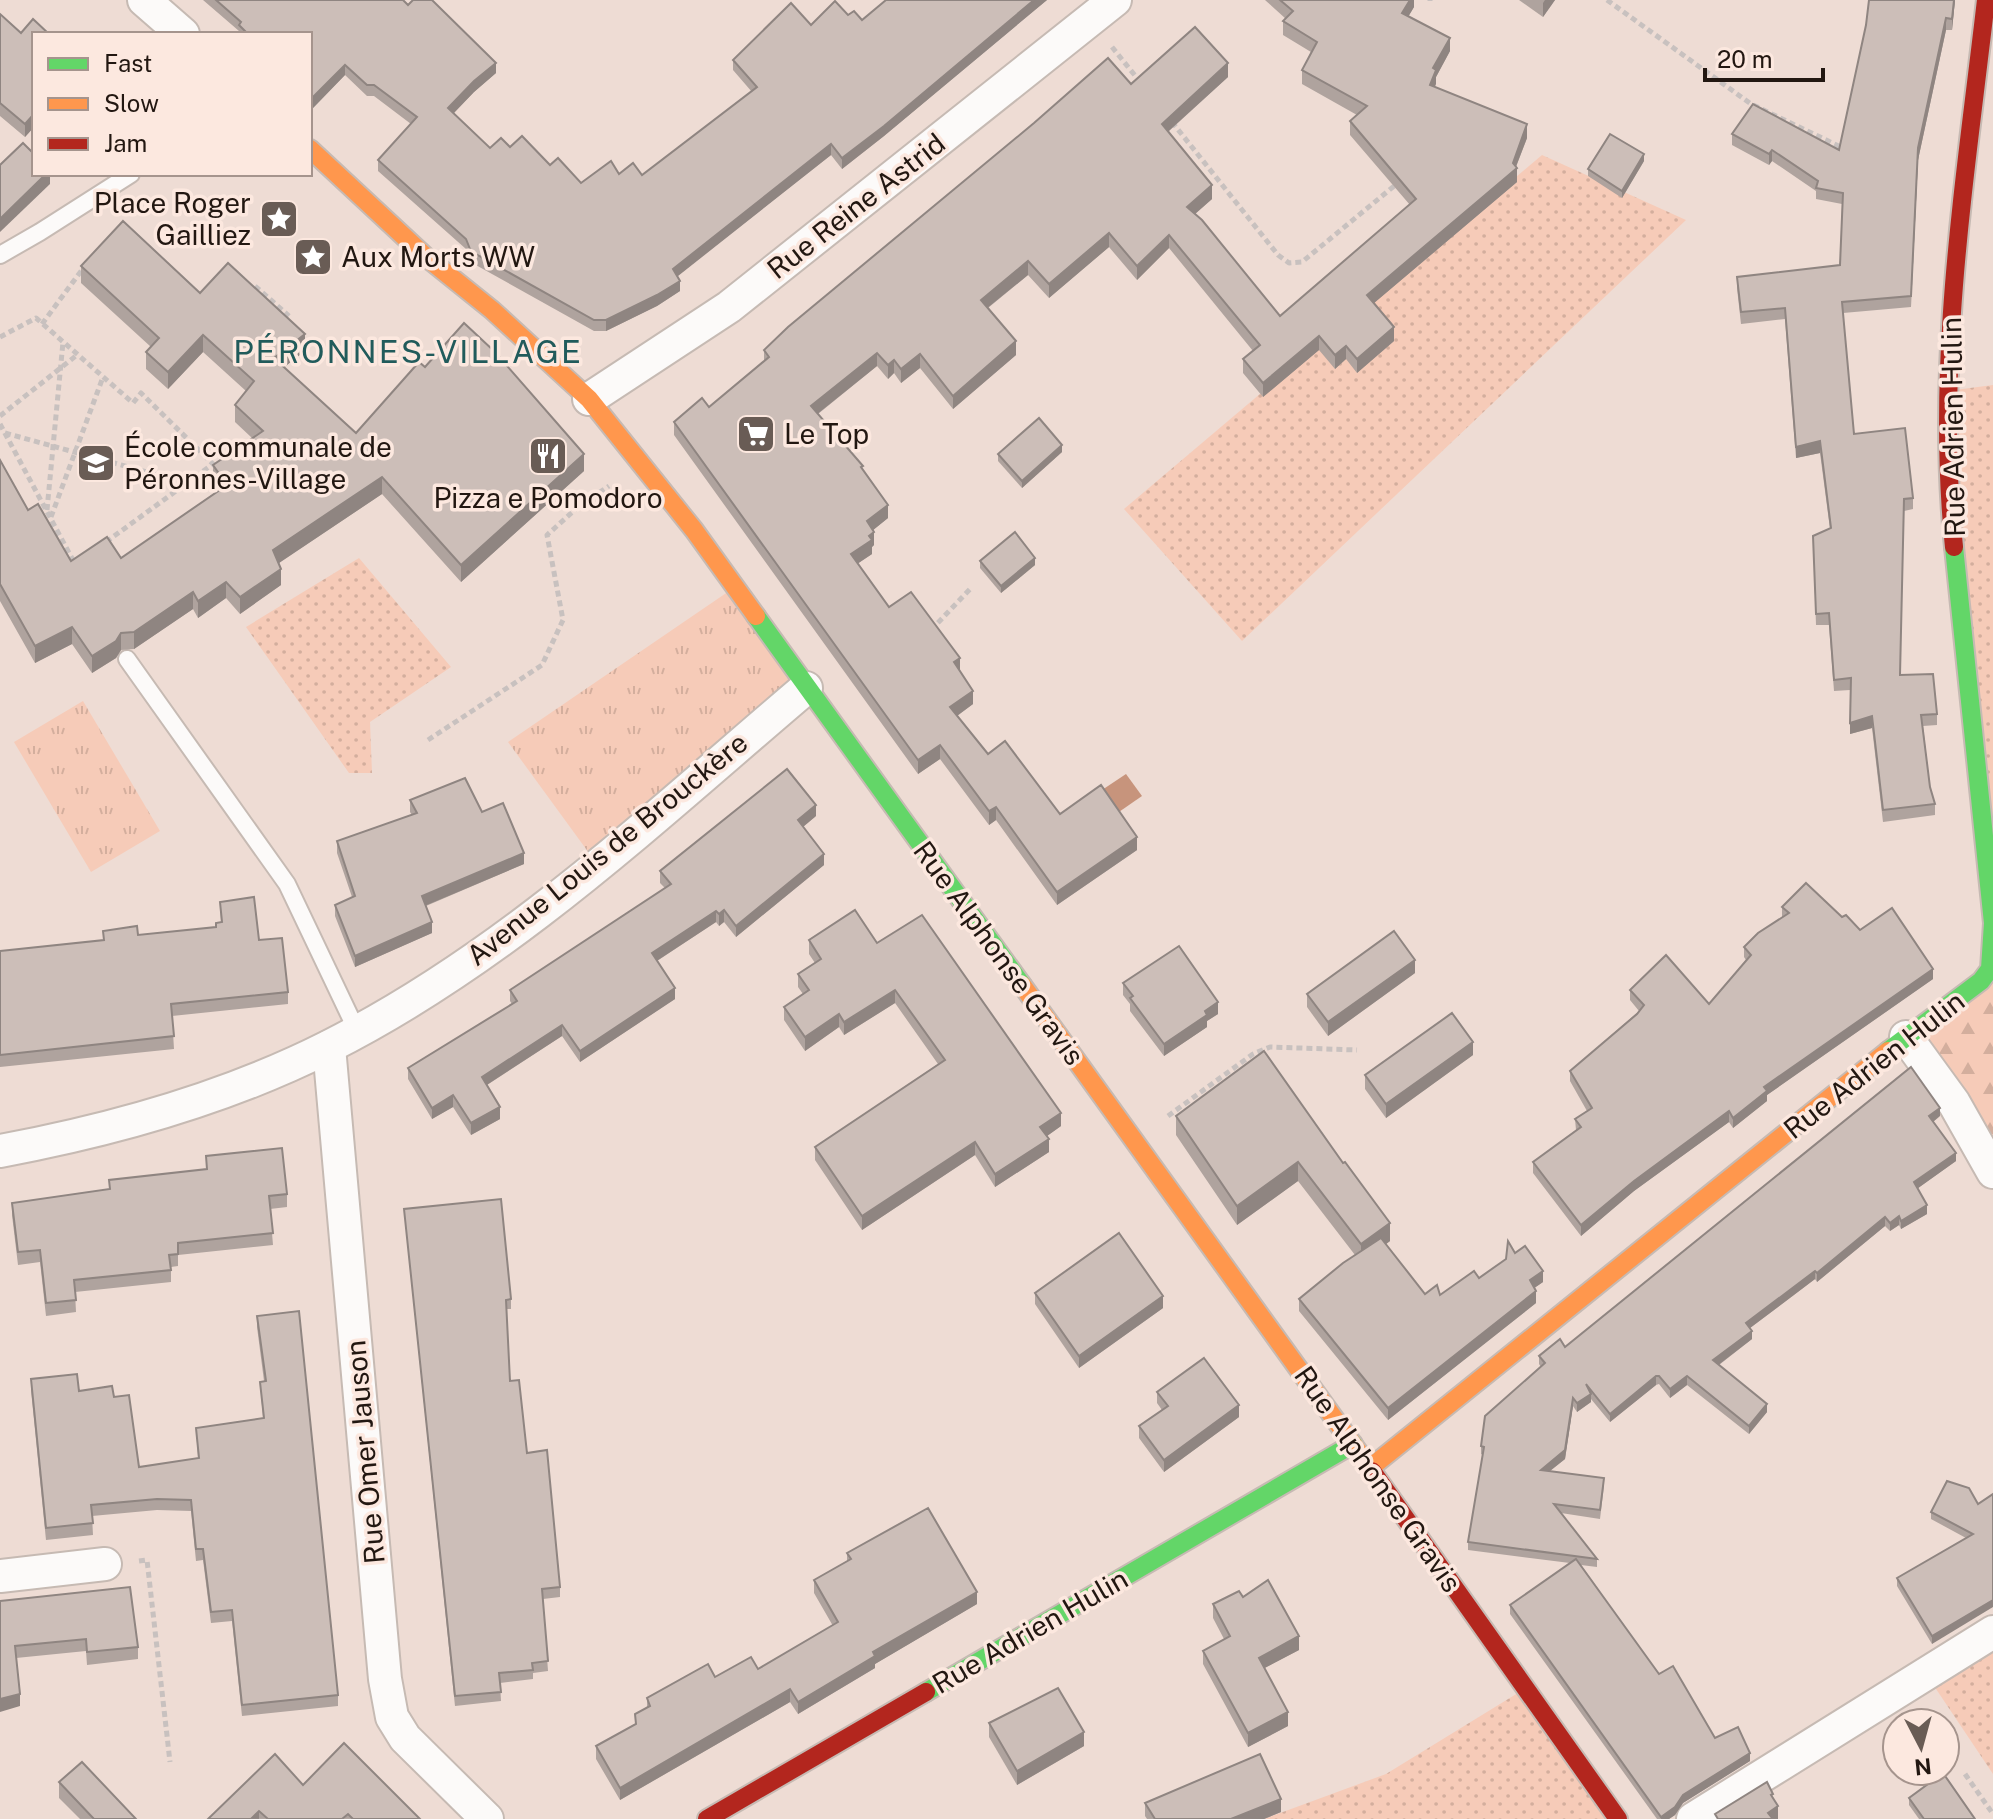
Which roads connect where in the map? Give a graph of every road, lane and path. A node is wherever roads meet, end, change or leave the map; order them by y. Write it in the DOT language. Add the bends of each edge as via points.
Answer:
graph roads {
  1 [pos="144,0"];
  2 [pos="1607,0"];
  3 [pos="1986,0"];
  4 [pos="1103,10"];
  5 [pos="181,32"];
  6 [pos="1150,94"];
  7 [pos="1170,119"];
  8 [pos="1848,150"];
  9 [pos="312,151"];
  10 [pos="128,176"];
  11 [pos="1405,177"];
  12 [pos="0,255"];
  13 [pos="89,260"];
  14 [pos="255,286"];
  15 [pos="289,316"];
  16 [pos="42,324"];
  17 [pos="0,337"];
  18 [pos="63,342"];
  19 [pos="77,355"];
  20 [pos="61,367"];
  21 [pos="103,377"];
  22 [pos="589,399"];
  23 [pos="0,416"];
  24 [pos="0,424"];
  25 [pos="5,433"];
  26 [pos="53,447"];
  27 [pos="75,452"];
  28 [pos="641,464"];
  29 [pos="188,483"];
  30 [pos="47,511"];
  31 [pos="51,518"];
  32 [pos="101,546"];
  33 [pos="75,564"];
  34 [pos="972,587"];
  35 [pos="923,638"];
  36 [pos="127,659"];
  37 [pos="806,688"];
  38 [pos="428,740"];
  39 [pos="357,1031"];
  40 [pos="1906,1037"];
  41 [pos="329,1047"];
  42 [pos="1357,1050"];
  43 [pos="1134,1141"];
  44 [pos="0,1151"];
  45 [pos="1993,1172"];
  46 [pos="1353,1444"];
  47 [pos="1370,1468"];
  48 [pos="105,1564"];
  49 [pos="0,1576"];
  50 [pos="1993,1632"];
  51 [pos="170,1762"];
  52 [pos="1965,1774"];
  53 [pos="1993,1814"];
  54 [pos="487,1819"];
  55 [pos="707,1819"];
  56 [pos="1618,1819"];
  57 [pos="1693,1819"];
  1 -- 5 [label="street"];
  2 -- 8 [label="path" via="1751,104"];
  3 -- 40 [label="street, Rue Adrien Hulin" via="1951,296 1947,391 1952,529 1993,923 1992,957 1981,981"];
  4 -- 6 [label="path"];
  4 -- 22 [label="street, Rue Reine Astrid" via="729,307"];
  7 -- 11 [label="path" via="1289,263 1313,254"];
  9 -- 22 [label="street, Rue Alphonse Gravis"];
  10 -- 12 [label="lane"];
  13 -- 16 [label="path"];
  14 -- 15 [label="path"];
  16 -- 17 [label="path" via="36,318"];
  16 -- 18 [label="path"];
  18 -- 19 [label="path"];
  18 -- 20 [label="path"];
  19 -- 20 [label="path"];
  19 -- 21 [label="path"];
  20 -- 23 [label="path"];
  20 -- 26 [label="path"];
  21 -- 27 [label="path"];
  21 -- 29 [label="path" via="133,403 141,393 213,464"];
  22 -- 28 [label="street, Rue Alphonse Gravis"];
  24 -- 25 [label="path"];
  25 -- 26 [label="path"];
  25 -- 30 [label="path"];
  26 -- 27 [label="path"];
  26 -- 30 [label="path"];
  27 -- 29 [label="path"];
  27 -- 31 [label="path"];
  28 -- 37 [label="street, Rue Alphonse Gravis"];
  28 -- 38 [label="path" via="547,535 563,620 542,665"];
  29 -- 32 [label="path"];
  30 -- 31 [label="path"];
  31 -- 33 [label="path"];
  34 -- 35 [label="path"];
  36 -- 39 [label="lane" via="287,884"];
  37 -- 39 [label="street, Avenue Louis de Brouckère" via="515,931"];
  37 -- 43 [label="street, Rue Alphonse Gravis"];
  39 -- 41 [label="street, Avenue Louis de Brouckère"];
  40 -- 45 [label="street" via="1954,1103"];
  40 -- 47 [label="street, Rue Adrien Hulin"];
  41 -- 44 [label="street, Avenue Louis de Brouckère" via="182,1107"];
  41 -- 54 [label="street, Rue Omer Jauson" via="392,1717 405,1738"];
  42 -- 43 [label="path" via="1270,1047"];
  43 -- 46 [label="street, Rue Alphonse Gravis"];
  46 -- 47 [label="street, Rue Alphonse Gravis"];
  46 -- 55 [label="street, Rue Adrien Hulin"];
  47 -- 56 [label="street, Rue Alphonse Gravis"];
  48 -- 49 [label="street"];
  48 -- 51 [label="path" via="147,1560"];
  50 -- 57 [label="street"];
  52 -- 53 [label="path"];
}
